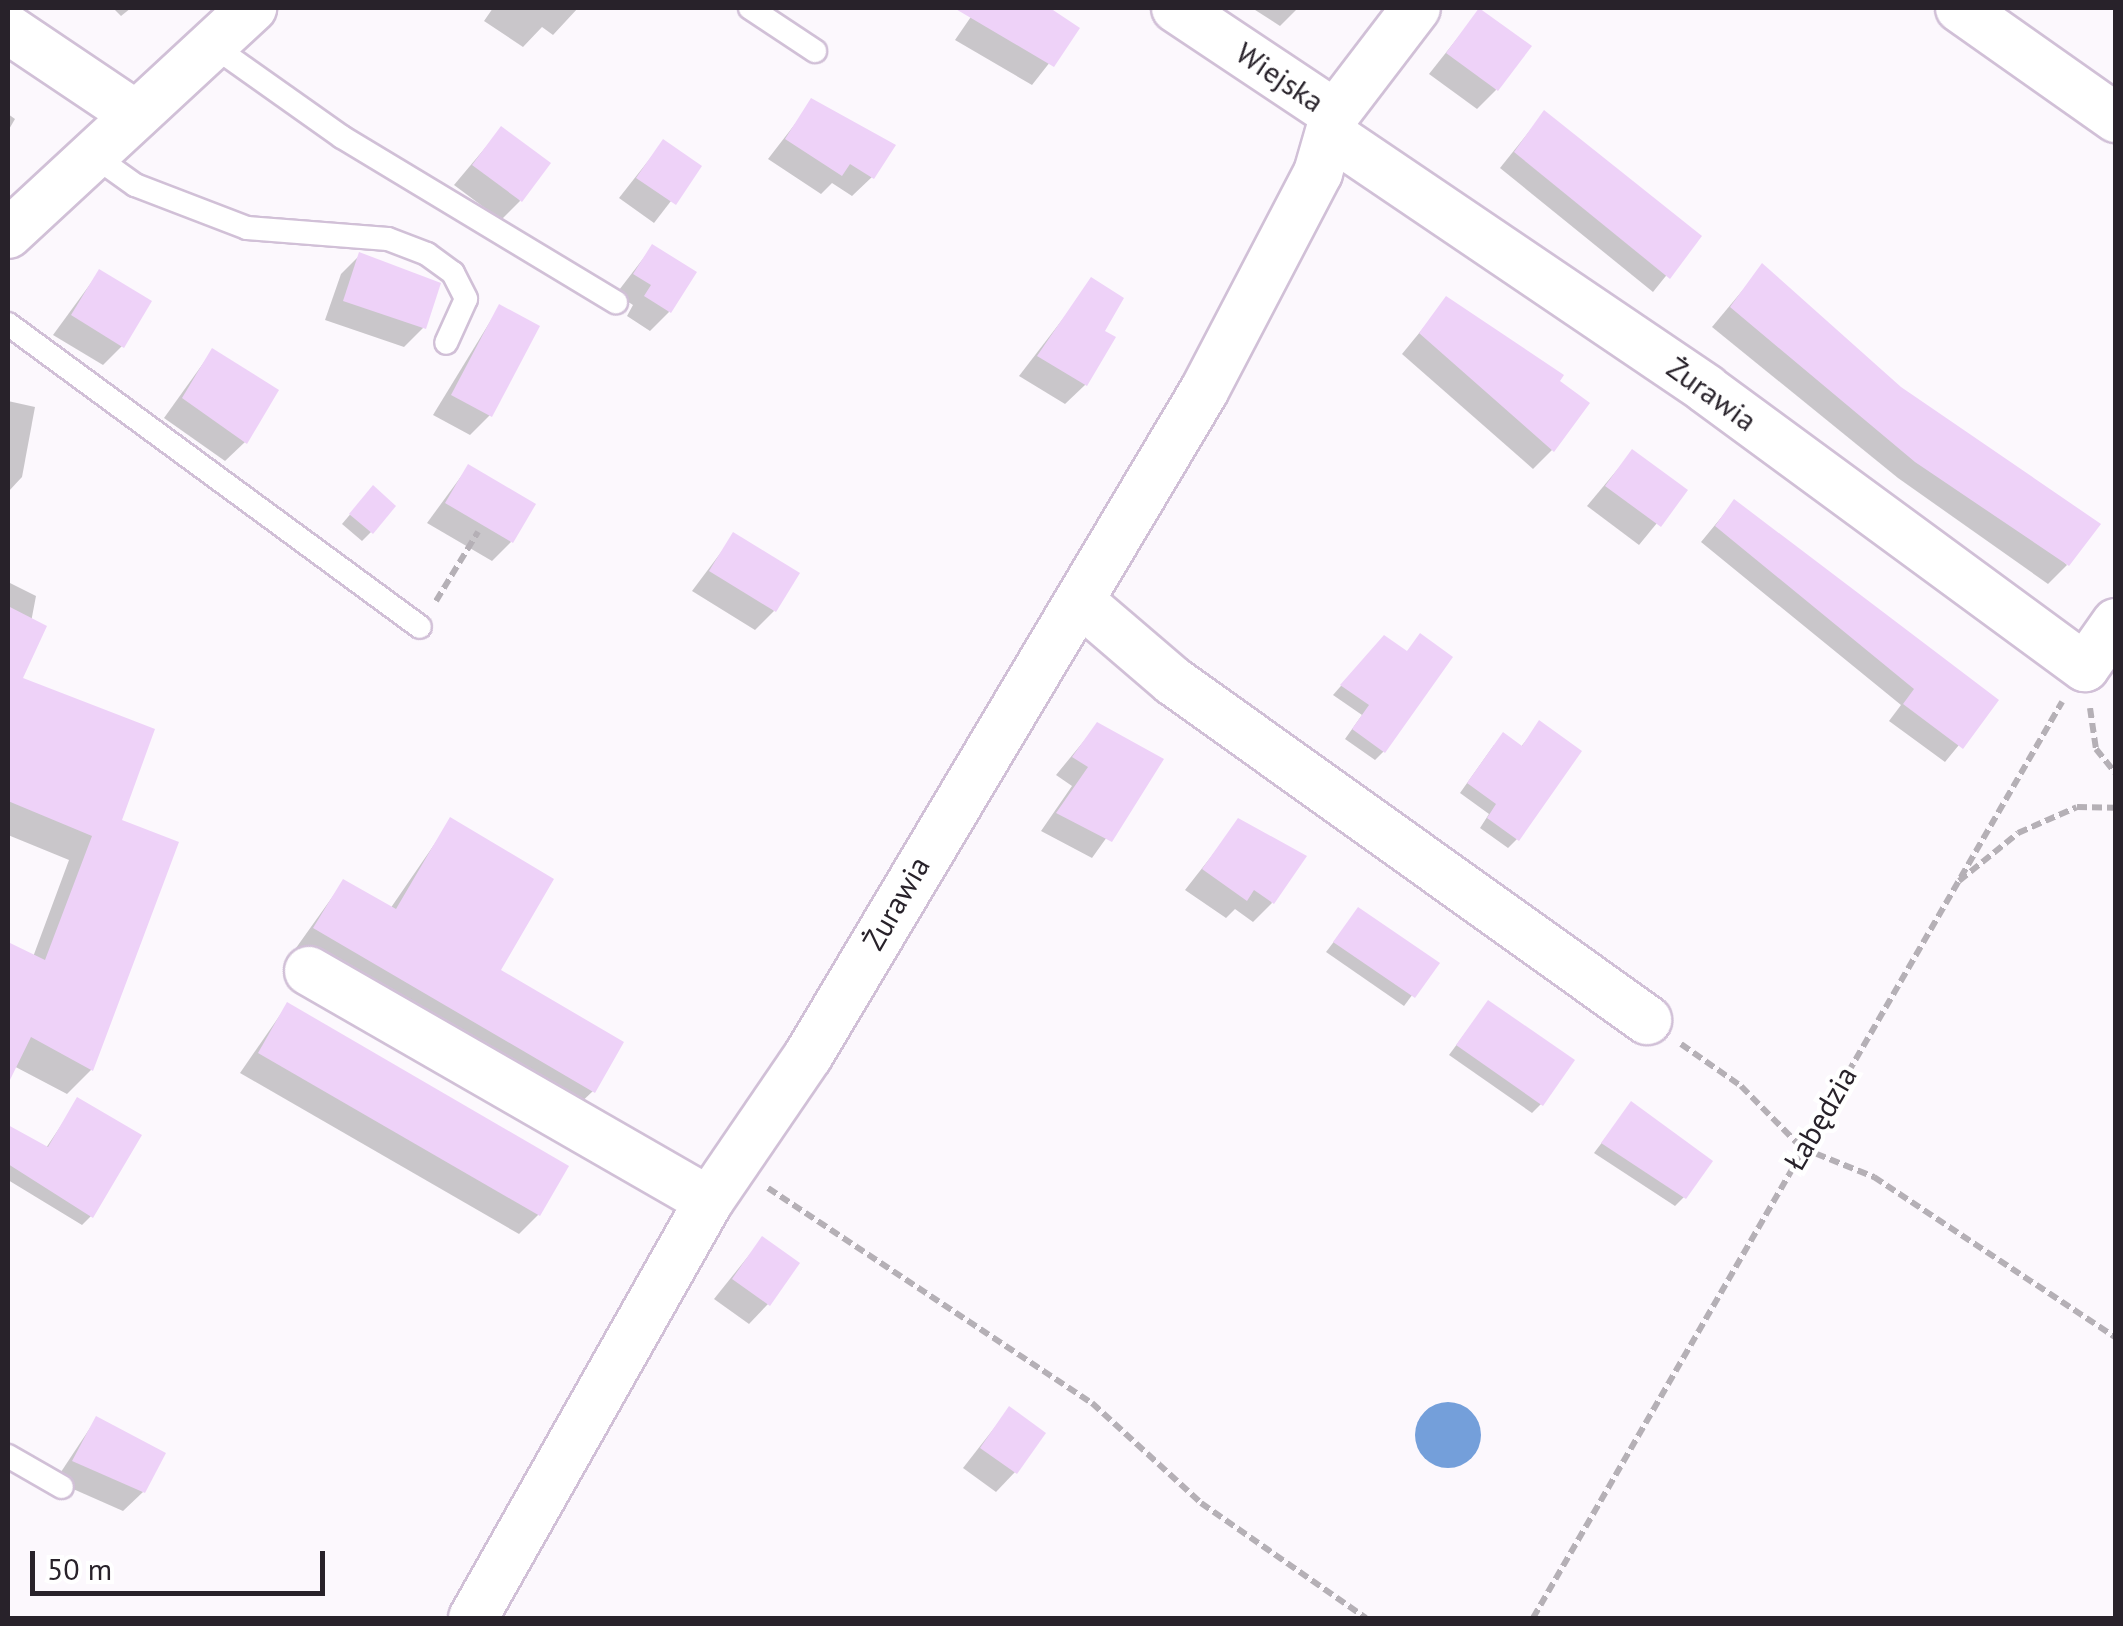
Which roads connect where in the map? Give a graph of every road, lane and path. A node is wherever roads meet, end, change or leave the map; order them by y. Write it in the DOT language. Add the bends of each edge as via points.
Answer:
graph roads {
  1 [pos="252,8"];
  2 [pos="750,8"];
  3 [pos="1176,8"];
  4 [pos="1416,8"];
  5 [pos="1960,8"];
  6 [pos="8,29"];
  7 [pos="212,45"];
  8 [pos="815,50"];
  9 [pos="136,114"];
  10 [pos="2116,118"];
  11 [pos="1332,124"];
  12 [pos="93,155"];
  13 [pos="8,234"];
  14 [pos="616,302"];
  15 [pos="8,324"];
  16 [pos="446,343"];
  17 [pos="478,532"];
  18 [pos="1082,603"];
  19 [pos="2116,623"];
  20 [pos="420,627"];
  21 [pos="2085,668"];
  22 [pos="2116,774"];
  23 [pos="2116,808"];
  24 [pos="1954,886"];
  25 [pos="309,972"];
  26 [pos="1647,1020"];
  27 [pos="1802,1148"];
  28 [pos="722,1186"];
  29 [pos="2116,1338"];
  30 [pos="8,1456"];
  31 [pos="62,1488"];
  32 [pos="473,1618"];
  33 [pos="1366,1618"];
  34 [pos="1534,1618"];
  1 -- 7 [label="street"];
  2 -- 8 [label="lane"];
  3 -- 11 [label="street, Wiejska"];
  4 -- 11 [label="street, Żurawia"];
  5 -- 10 [label="street"];
  6 -- 9 [label="street"];
  7 -- 9 [label="street"];
  7 -- 14 [label="lane" via="342,138"];
  9 -- 12 [label="street"];
  11 -- 18 [label="street, Żurawia" via="1204,390"];
  11 -- 21 [label="street, Żurawia" via="1706,388"];
  12 -- 13 [label="street"];
  12 -- 16 [label="lane" via="135,186 247,228 388,239 427,254 453,273 466,299"];
  15 -- 20 [label="lane"];
  17 -- 20 [label="path"];
  18 -- 26 [label="street" via="1189,692"];
  18 -- 28 [label="street, Żurawia" via="1028,676"];
  19 -- 21 [label="street"];
  21 -- 22 [label="path" via="2096,749"];
  21 -- 24 [label="path, Łabędzia"];
  23 -- 24 [label="path" via="2077,807 2018,833"];
  24 -- 27 [label="path, Łabędzia"];
  25 -- 28 [label="street"];
  26 -- 27 [label="path" via="1741,1086"];
  27 -- 29 [label="path" via="1916,1202"];
  27 -- 34 [label="path, Łabędzia"];
  28 -- 32 [label="street, Żurawia"];
  28 -- 33 [label="path" via="1092,1402 1200,1502"];
  30 -- 31 [label="lane"];
}
